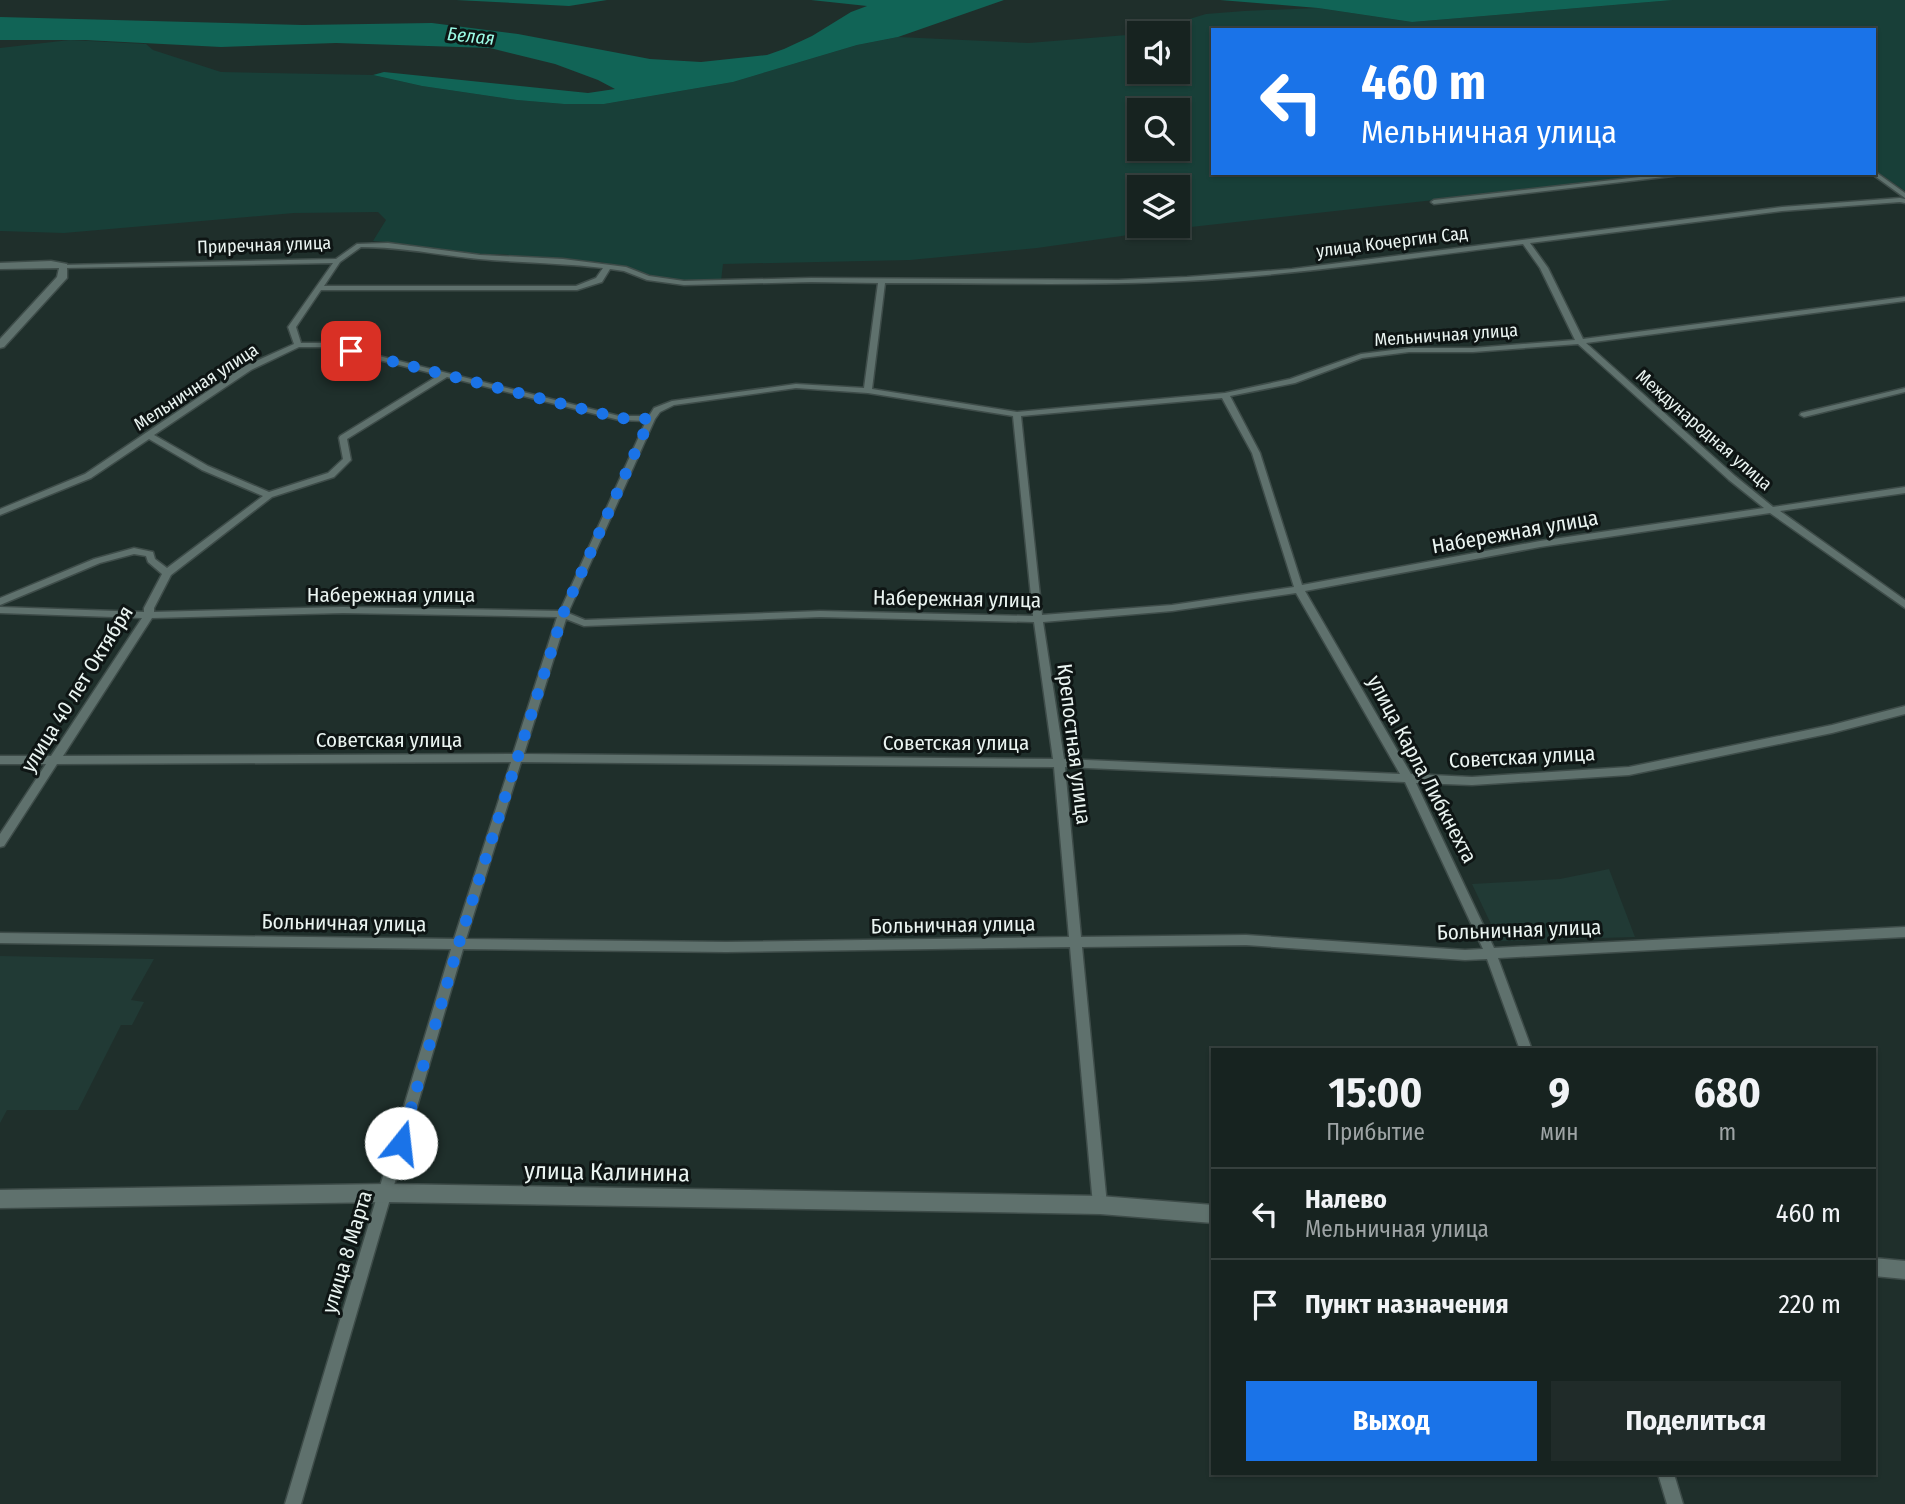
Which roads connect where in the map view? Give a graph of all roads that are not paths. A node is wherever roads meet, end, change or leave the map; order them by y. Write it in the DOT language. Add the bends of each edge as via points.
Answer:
graph roads {
  1 [pos="1677,175"];
  2 [pos="1876,175"];
  3 [pos="1905,199"];
  4 [pos="1434,202"];
  5 [pos="1525,241"];
  6 [pos="338,261"];
  7 [pos="0,266"];
  8 [pos="64,266"];
  9 [pos="607,268"];
  10 [pos="881,281"];
  11 [pos="321,288"];
  12 [pos="1905,299"];
  13 [pos="1580,342"];
  14 [pos="0,345"];
  15 [pos="298,345"];
  16 [pos="447,374"];
  17 [pos="1905,390"];
  18 [pos="869,391"];
  19 [pos="1225,395"];
  20 [pos="1017,414"];
  21 [pos="1804,415"];
  22 [pos="650,419"];
  23 [pos="150,436"];
  24 [pos="1905,491"];
  25 [pos="269,495"];
  26 [pos="1772,510"];
  27 [pos="0,512"];
  28 [pos="167,573"];
  29 [pos="1299,589"];
  30 [pos="0,602"];
  31 [pos="1905,605"];
  32 [pos="0,610"];
  33 [pos="563,614"];
  34 [pos="149,615"];
  35 [pos="1038,619"];
  36 [pos="1905,710"];
  37 [pos="519,758"];
  38 [pos="0,761"];
  39 [pos="56,761"];
  40 [pos="1059,763"];
  41 [pos="1408,778"];
  42 [pos="0,843"];
  43 [pos="1905,932"];
  44 [pos="0,938"];
  45 [pos="459,943"];
  46 [pos="1077,943"];
  47 [pos="1490,952"];
  48 [pos="1525,1048"];
  49 [pos="387,1193"];
  50 [pos="0,1199"];
  51 [pos="1100,1205"];
  52 [pos="1211,1214"];
  53 [pos="1876,1267"];
  54 [pos="1905,1270"];
  55 [pos="1666,1475"];
  56 [pos="293,1504"];
  57 [pos="1675,1504"];
  1 -- 4 [label="street"];
  2 -- 3 [label="street"];
  3 -- 5 [label="street, улица Кочергин Сад" via="1782,209"];
  5 -- 10 [label="street, улица Кочергин Сад" via="1292,271 1187,279"];
  5 -- 13 [label="street, Международная улица" via="1544,268"];
  6 -- 8 [label="street, Приречная улица"];
  6 -- 9 [label="street, Приречная улица" via="359,245 388,245"];
  6 -- 11 [label="street"];
  7 -- 8 [label="street, Приречная улица"];
  8 -- 14 [label="street" via="62,278"];
  9 -- 10 [label="street, Приречная улица" via="684,283"];
  9 -- 11 [label="street" via="599,280 577,288"];
  10 -- 18 [label="street"];
  11 -- 15 [label="street" via="292,327"];
  12 -- 13 [label="street, Мельничная улица"];
  13 -- 19 [label="street, Мельничная улица" via="1361,356 1292,381"];
  13 -- 26 [label="street, Международная улица"];
  15 -- 16 [label="street, Мельничная улица" via="327,345"];
  15 -- 23 [label="street, Мельничная улица" via="248,368"];
  16 -- 22 [label="street, Мельничная улица" via="619,418"];
  16 -- 25 [label="street, улица 40 лет Октября" via="343,438 347,460 331,474"];
  17 -- 21 [label="street"];
  18 -- 20 [label="street, Мельничная улица"];
  18 -- 22 [label="street, Мельничная улица" via="796,386 672,403"];
  19 -- 20 [label="street, Мельничная улица"];
  19 -- 29 [label="street, улица Карла Либкнехта" via="1256,453"];
  20 -- 35 [label="street, Крепостная улица"];
  22 -- 33 [label="street, улица 8 Марта"];
  23 -- 25 [label="street" via="205,468"];
  23 -- 27 [label="street, Мельничная улица" via="88,477"];
  24 -- 26 [label="street, Набережная улица"];
  25 -- 28 [label="street, улица 40 лет Октября"];
  26 -- 29 [label="street, Набережная улица" via="1540,544"];
  26 -- 31 [label="street, Международная улица"];
  28 -- 30 [label="street" via="150,554 134,551 97,561"];
  28 -- 34 [label="street, улица 40 лет Октября"];
  29 -- 35 [label="street, Набережная улица" via="1172,608"];
  29 -- 41 [label="street, улица Карла Либкнехта"];
  32 -- 34 [label="street, Набережная улица"];
  33 -- 34 [label="street, Набережная улица" via="343,610"];
  33 -- 35 [label="street, Набережная улица" via="584,623 820,614"];
  33 -- 37 [label="street, улица 8 Марта"];
  34 -- 39 [label="street, улица 40 лет Октября"];
  35 -- 40 [label="street, Крепостная улица"];
  36 -- 41 [label="street, Советская улица" via="1629,771 1472,781"];
  37 -- 39 [label="street, Советская улица"];
  37 -- 40 [label="street, Советская улица"];
  37 -- 45 [label="street, улица 8 Марта"];
  38 -- 39 [label="street, Советская улица"];
  39 -- 42 [label="street, улица 40 лет Октября"];
  40 -- 41 [label="street, Советская улица"];
  40 -- 46 [label="street, Крепостная улица"];
  41 -- 47 [label="street, улица Карла Либкнехта"];
  43 -- 47 [label="street, Больничная улица"];
  44 -- 45 [label="street, Больничная улица"];
  45 -- 46 [label="street, Больничная улица" via="726,947"];
  45 -- 49 [label="street, улица 8 Марта"];
  46 -- 47 [label="street, Больничная улица" via="1247,940 1465,955"];
  46 -- 51 [label="street, Крепостная улица"];
  47 -- 48 [label="street, улица Карла Либкнехта"];
  49 -- 50 [label="street, улица Калинина"];
  49 -- 51 [label="street, улица Калинина"];
  49 -- 56 [label="street, улица 8 Марта"];
  51 -- 52 [label="street, улица Калинина"];
  53 -- 54 [label="street"];
  55 -- 57 [label="street"];
}
